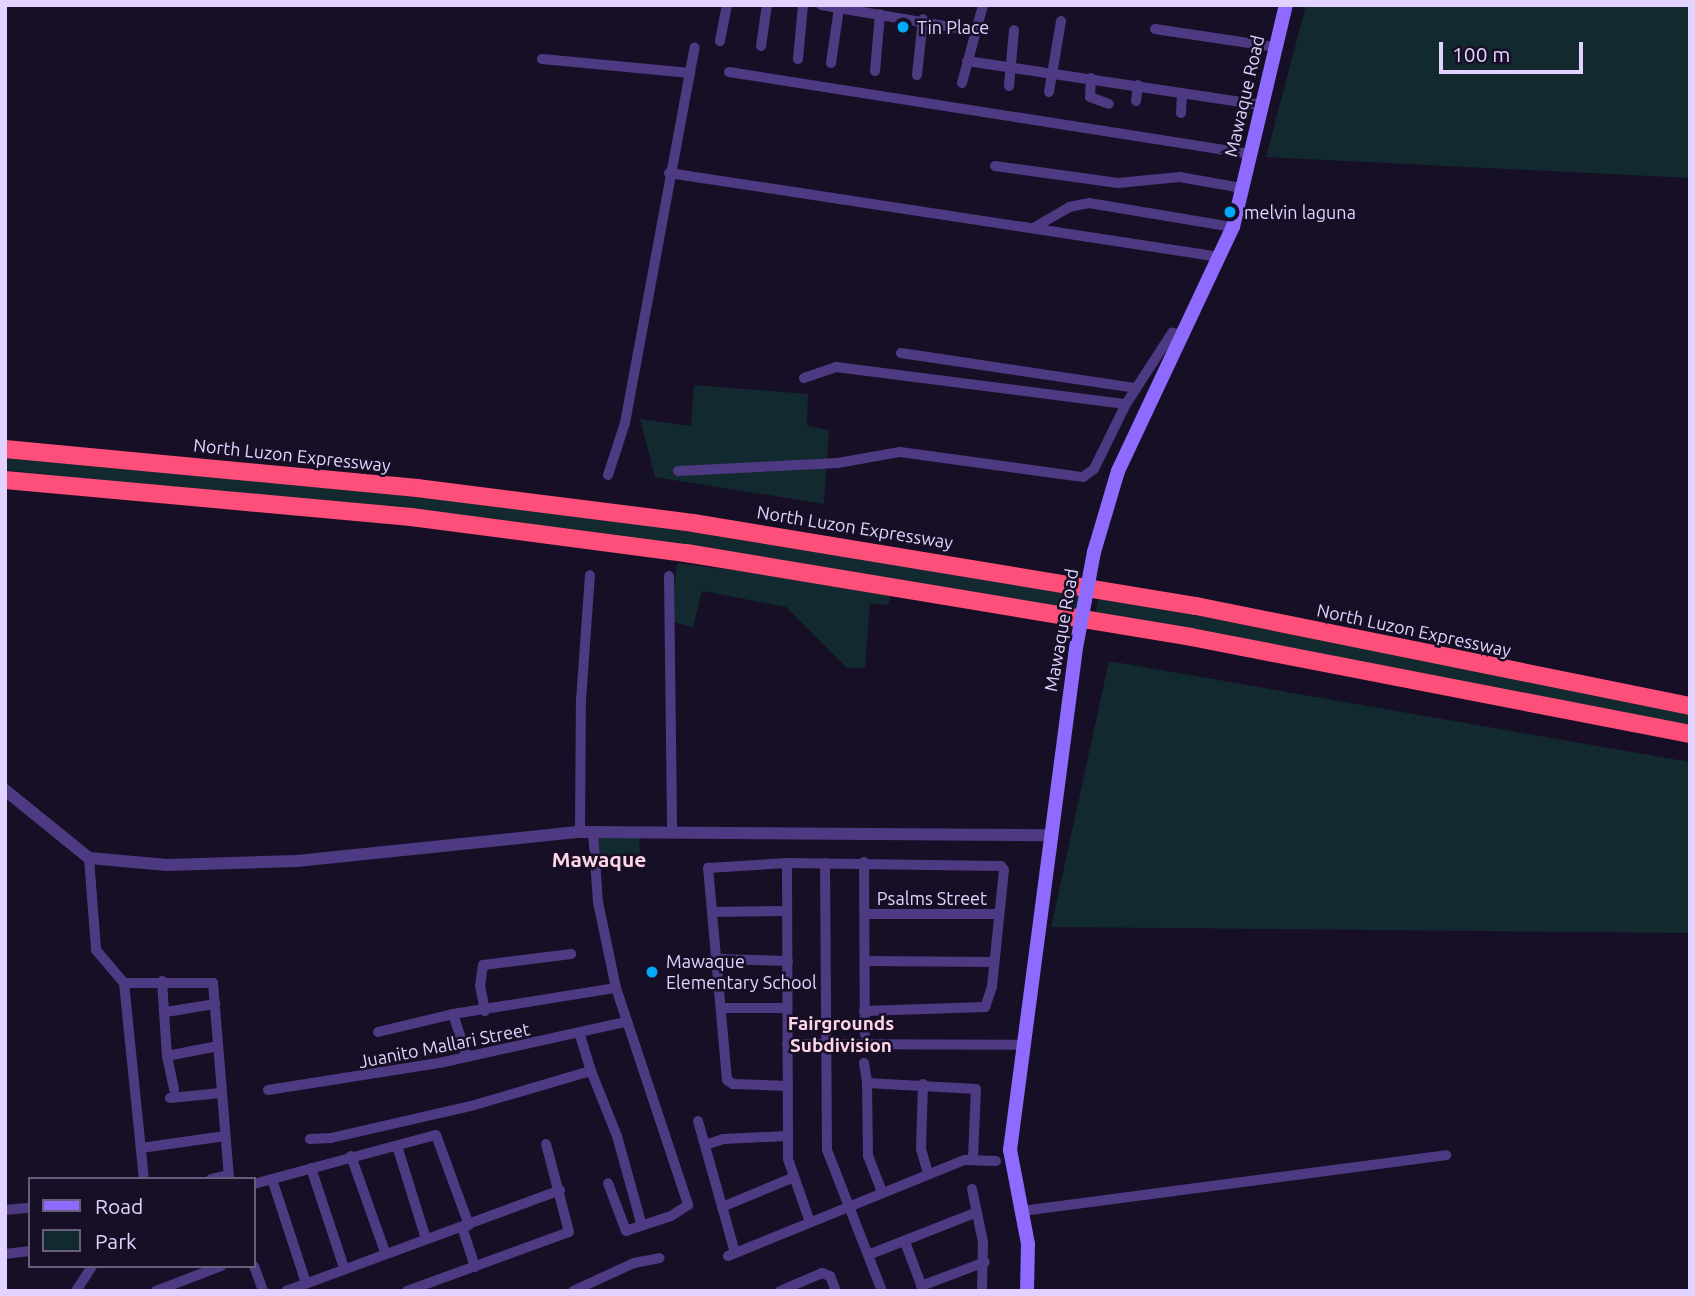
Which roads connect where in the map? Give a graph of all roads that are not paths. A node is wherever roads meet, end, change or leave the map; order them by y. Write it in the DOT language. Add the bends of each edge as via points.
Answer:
graph roads {
  1 [pos="727,5"];
  2 [pos="767,5"];
  3 [pos="803,5"];
  4 [pos="821,5"];
  5 [pos="983,5"];
  6 [pos="1286,5"];
  7 [pos="839,8"];
  8 [pos="880,14"];
  9 [pos="923,19"];
  10 [pos="1061,21"];
  11 [pos="1155,29"];
  12 [pos="1014,30"];
  13 [pos="974,31"];
  14 [pos="720,41"];
  15 [pos="761,46"];
  16 [pos="695,47"];
  17 [pos="1275,47"];
  18 [pos="542,59"];
  19 [pos="798,59"];
  20 [pos="967,61"];
  21 [pos="831,63"];
  22 [pos="1011,65"];
  23 [pos="875,71"];
  24 [pos="729,72"];
  25 [pos="1053,72"];
  26 [pos="690,74"];
  27 [pos="917,75"];
  28 [pos="1091,78"];
  29 [pos="962,83"];
  30 [pos="1138,85"];
  31 [pos="1009,86"];
  32 [pos="1049,92"];
  33 [pos="1182,93"];
  34 [pos="1136,101"];
  35 [pos="1109,104"];
  36 [pos="1260,106"];
  37 [pos="1181,113"];
  38 [pos="1250,154"];
  39 [pos="995,166"];
  40 [pos="669,173"];
  41 [pos="1242,188"];
  42 [pos="1035,227"];
  43 [pos="1233,227"];
  44 [pos="1220,257"];
  45 [pos="1186,335"];
  46 [pos="901,353"];
  47 [pos="804,378"];
  48 [pos="1136,388"];
  49 [pos="1126,404"];
  50 [pos="5,449"];
  51 [pos="678,471"];
  52 [pos="608,475"];
  53 [pos="5,480"];
  54 [pos="590,575"];
  55 [pos="669,576"];
  56 [pos="1690,706"];
  57 [pos="1690,734"];
  58 [pos="5,790"];
  59 [pos="672,830"];
  60 [pos="587,832"];
  61 [pos="1050,835"];
  62 [pos="89,858"];
  63 [pos="864,862"];
  64 [pos="787,863"];
  65 [pos="825,863"];
  66 [pos="787,911"];
  67 [pos="712,912"];
  68 [pos="866,914"];
  69 [pos="998,914"];
  70 [pos="571,954"];
  71 [pos="719,959"];
  72 [pos="788,961"];
  73 [pos="865,961"];
  74 [pos="994,962"];
  75 [pos="162,981"];
  76 [pos="124,983"];
  77 [pos="616,988"];
  78 [pos="215,1004"];
  79 [pos="722,1007"];
  80 [pos="787,1008"];
  81 [pos="485,1011"];
  82 [pos="864,1011"];
  83 [pos="166,1012"];
  84 [pos="453,1014"];
  85 [pos="625,1022"];
  86 [pos="378,1032"];
  87 [pos="580,1034"];
  88 [pos="865,1034"];
  89 [pos="787,1044"];
  90 [pos="1026,1045"];
  91 [pos="218,1046"];
  92 [pos="825,1046"];
  93 [pos="167,1056"];
  94 [pos="467,1057"];
  95 [pos="864,1063"];
  96 [pos="591,1071"];
  97 [pos="867,1083"];
  98 [pos="923,1084"];
  99 [pos="788,1086"];
  100 [pos="268,1090"];
  101 [pos="221,1093"];
  102 [pos="698,1121"];
  103 [pos="225,1136"];
  104 [pos="787,1136"];
  105 [pos="310,1139"];
  106 [pos="546,1144"];
  107 [pos="705,1145"];
  108 [pos="397,1146"];
  109 [pos="141,1148"];
  110 [pos="1446,1155"];
  111 [pos="351,1156"];
  112 [pos="973,1157"];
  113 [pos="996,1161"];
  114 [pos="311,1168"];
  115 [pos="928,1174"];
  116 [pos="144,1177"];
  117 [pos="229,1177"];
  118 [pos="792,1178"];
  119 [pos="272,1179"];
  120 [pos="256,1183"];
  121 [pos="608,1183"];
  122 [pos="972,1189"];
  123 [pos="560,1190"];
  124 [pos="882,1192"];
  125 [pos="722,1207"];
  126 [pos="28,1208"];
  127 [pos="846,1208"];
  128 [pos="5,1210"];
  129 [pos="977,1212"];
  130 [pos="1022,1212"];
  131 [pos="810,1222"];
  132 [pos="465,1226"];
  133 [pos="642,1226"];
  134 [pos="426,1239"];
  135 [pos="905,1242"];
  136 [pos="28,1251"];
  137 [pos="385,1252"];
  138 [pos="5,1254"];
  139 [pos="868,1255"];
  140 [pos="660,1258"];
  141 [pos="985,1262"];
  142 [pos="475,1267"];
  143 [pos="216,1268"];
  144 [pos="255,1268"];
  145 [pos="344,1268"];
  146 [pos="90,1269"];
  147 [pos="306,1283"];
  148 [pos="922,1289"];
  149 [pos="76,1291"];
  150 [pos="156,1291"];
  151 [pos="263,1291"];
  152 [pos="286,1291"];
  153 [pos="407,1291"];
  154 [pos="573,1291"];
  155 [pos="780,1291"];
  156 [pos="836,1291"];
  157 [pos="882,1291"];
  158 [pos="982,1291"];
  159 [pos="1027,1291"];
  1 -- 14 [label="street"];
  2 -- 15 [label="street"];
  3 -- 19 [label="street"];
  4 -- 7 [label="street"];
  5 -- 13 [label="street"];
  6 -- 17 [label="main road, Mawaque Road"];
  7 -- 8 [label="street"];
  7 -- 21 [label="street"];
  8 -- 9 [label="street"];
  8 -- 23 [label="street"];
  9 -- 13 [label="street"];
  9 -- 27 [label="street"];
  10 -- 25 [label="street"];
  11 -- 17 [label="street"];
  12 -- 22 [label="street"];
  13 -- 20 [label="street"];
  16 -- 26 [label="street"];
  17 -- 36 [label="main road, Mawaque Road"];
  18 -- 26 [label="street"];
  20 -- 22 [label="street"];
  20 -- 29 [label="street"];
  22 -- 25 [label="street"];
  22 -- 31 [label="street"];
  24 -- 38 [label="street"];
  25 -- 28 [label="street"];
  25 -- 32 [label="street"];
  26 -- 40 [label="street"];
  28 -- 30 [label="street"];
  28 -- 35 [label="street" via="1090,97"];
  30 -- 33 [label="street"];
  30 -- 34 [label="street"];
  33 -- 36 [label="street"];
  33 -- 37 [label="street"];
  36 -- 38 [label="main road, Mawaque Road"];
  38 -- 41 [label="main road, Mawaque Road"];
  39 -- 41 [label="street" via="1118,183 1180,177"];
  40 -- 42 [label="street"];
  40 -- 52 [label="street" via="625,423"];
  41 -- 43 [label="main road, Mawaque Road"];
  42 -- 43 [label="street" via="1069,207 1089,203"];
  42 -- 44 [label="street"];
  43 -- 44 [label="main road, Mawaque Road"];
  44 -- 45 [label="main road, Mawaque Road"];
  45 -- 48 [label="street" via="1172,333"];
  45 -- 61 [label="main road, Mawaque Road, bridge" via="1118,471 1094,552"];
  46 -- 48 [label="street"];
  47 -- 49 [label="street" via="836,367"];
  48 -- 49 [label="street"];
  49 -- 51 [label="street" via="1094,469 1083,477 900,452 838,463"];
  50 -- 56 [label="highway, North Luzon Expressway" via="417,488 719,527 1196,607"];
  53 -- 57 [label="highway" via="411,517 686,553 1138,627"];
  54 -- 60 [label="street" via="581,700"];
  55 -- 59 [label="street"];
  58 -- 62 [label="street"];
  59 -- 60 [label="street"];
  59 -- 61 [label="street"];
  60 -- 62 [label="street" via="297,861 167,865"];
  60 -- 77 [label="street"];
  61 -- 90 [label="main road, Mawaque Road"];
  62 -- 76 [label="street" via="96,950"];
  63 -- 65 [label="street"];
  63 -- 68 [label="street"];
  63 -- 69 [label="street" via="1001,866"];
  64 -- 65 [label="street"];
  64 -- 66 [label="street"];
  64 -- 67 [label="street" via="712,864 706,871"];
  65 -- 92 [label="street"];
  66 -- 67 [label="street"];
  66 -- 72 [label="street"];
  67 -- 71 [label="street"];
  68 -- 69 [label="street, Psalms Street"];
  68 -- 73 [label="street"];
  69 -- 74 [label="street"];
  70 -- 81 [label="street" via="483,965 480,986"];
  71 -- 72 [label="street"];
  71 -- 79 [label="street"];
  72 -- 80 [label="street"];
  73 -- 74 [label="street"];
  73 -- 82 [label="street"];
  74 -- 82 [label="street" via="988,1003 982,1009"];
  75 -- 76 [label="street"];
  75 -- 78 [label="street" via="209,980"];
  75 -- 83 [label="street"];
  76 -- 109 [label="street"];
  77 -- 81 [label="street"];
  77 -- 85 [label="street"];
  78 -- 83 [label="street"];
  78 -- 91 [label="street"];
  79 -- 80 [label="street"];
  79 -- 99 [label="street" via="730,1084"];
  80 -- 89 [label="street"];
  81 -- 84 [label="street"];
  82 -- 88 [label="street"];
  83 -- 93 [label="street"];
  84 -- 86 [label="street"];
  84 -- 94 [label="street"];
  85 -- 87 [label="street, Juanito Mallari Street"];
  85 -- 133 [label="street" via="689,1200 685,1209"];
  87 -- 94 [label="street, Juanito Mallari Street"];
  87 -- 96 [label="street"];
  89 -- 92 [label="street"];
  89 -- 99 [label="street"];
  90 -- 92 [label="street"];
  90 -- 130 [label="main road, Mawaque Road" via="1010,1150"];
  91 -- 93 [label="street"];
  91 -- 101 [label="street"];
  92 -- 127 [label="street" via="827,1150"];
  93 -- 101 [label="street" via="172,1093"];
  94 -- 100 [label="street, Juanito Mallari Street"];
  95 -- 97 [label="street"];
  96 -- 105 [label="street" via="471,1106"];
  96 -- 133 [label="street" via="617,1136"];
  97 -- 98 [label="street"];
  97 -- 124 [label="street" via="868,1156"];
  98 -- 112 [label="street" via="976,1089"];
  98 -- 115 [label="street" via="921,1149"];
  99 -- 104 [label="street"];
  101 -- 103 [label="street"];
  102 -- 107 [label="street"];
  103 -- 109 [label="street"];
  103 -- 117 [label="street"];
  104 -- 107 [label="street" via="723,1139"];
  104 -- 118 [label="street"];
  106 -- 123 [label="street"];
  107 -- 125 [label="street"];
  108 -- 111 [label="street"];
  108 -- 132 [label="street" via="439,1136"];
  108 -- 134 [label="street"];
  109 -- 116 [label="street"];
  110 -- 130 [label="street" via="1173,1188 1102,1203"];
  111 -- 114 [label="street"];
  111 -- 137 [label="street"];
  112 -- 113 [label="street"];
  112 -- 115 [label="street"];
  114 -- 119 [label="street"];
  114 -- 145 [label="street"];
  115 -- 124 [label="street"];
  118 -- 125 [label="street"];
  118 -- 131 [label="street"];
  119 -- 120 [label="street"];
  119 -- 147 [label="street"];
  121 -- 133 [label="street" via="623,1230"];
  122 -- 129 [label="street"];
  123 -- 132 [label="street"];
  123 -- 142 [label="street" via="569,1232"];
  124 -- 127 [label="street"];
  125 -- 131 [label="street" via="732,1255"];
  126 -- 128 [label="street"];
  127 -- 131 [label="street"];
  127 -- 139 [label="street"];
  129 -- 135 [label="street"];
  129 -- 141 [label="street"];
  130 -- 159 [label="main road, Mawaque Road" via="1028,1244"];
  132 -- 134 [label="street"];
  132 -- 142 [label="street"];
  134 -- 137 [label="street"];
  135 -- 139 [label="street"];
  135 -- 148 [label="street"];
  136 -- 138 [label="street"];
  137 -- 145 [label="street"];
  139 -- 157 [label="street"];
  140 -- 154 [label="street" via="634,1263"];
  141 -- 148 [label="street"];
  141 -- 158 [label="street"];
  142 -- 153 [label="street"];
  143 -- 150 [label="street"];
  144 -- 151 [label="street"];
  145 -- 147 [label="street"];
  146 -- 149 [label="street"];
  147 -- 152 [label="street"];
  155 -- 156 [label="street" via="822,1273 830,1276"];
}
